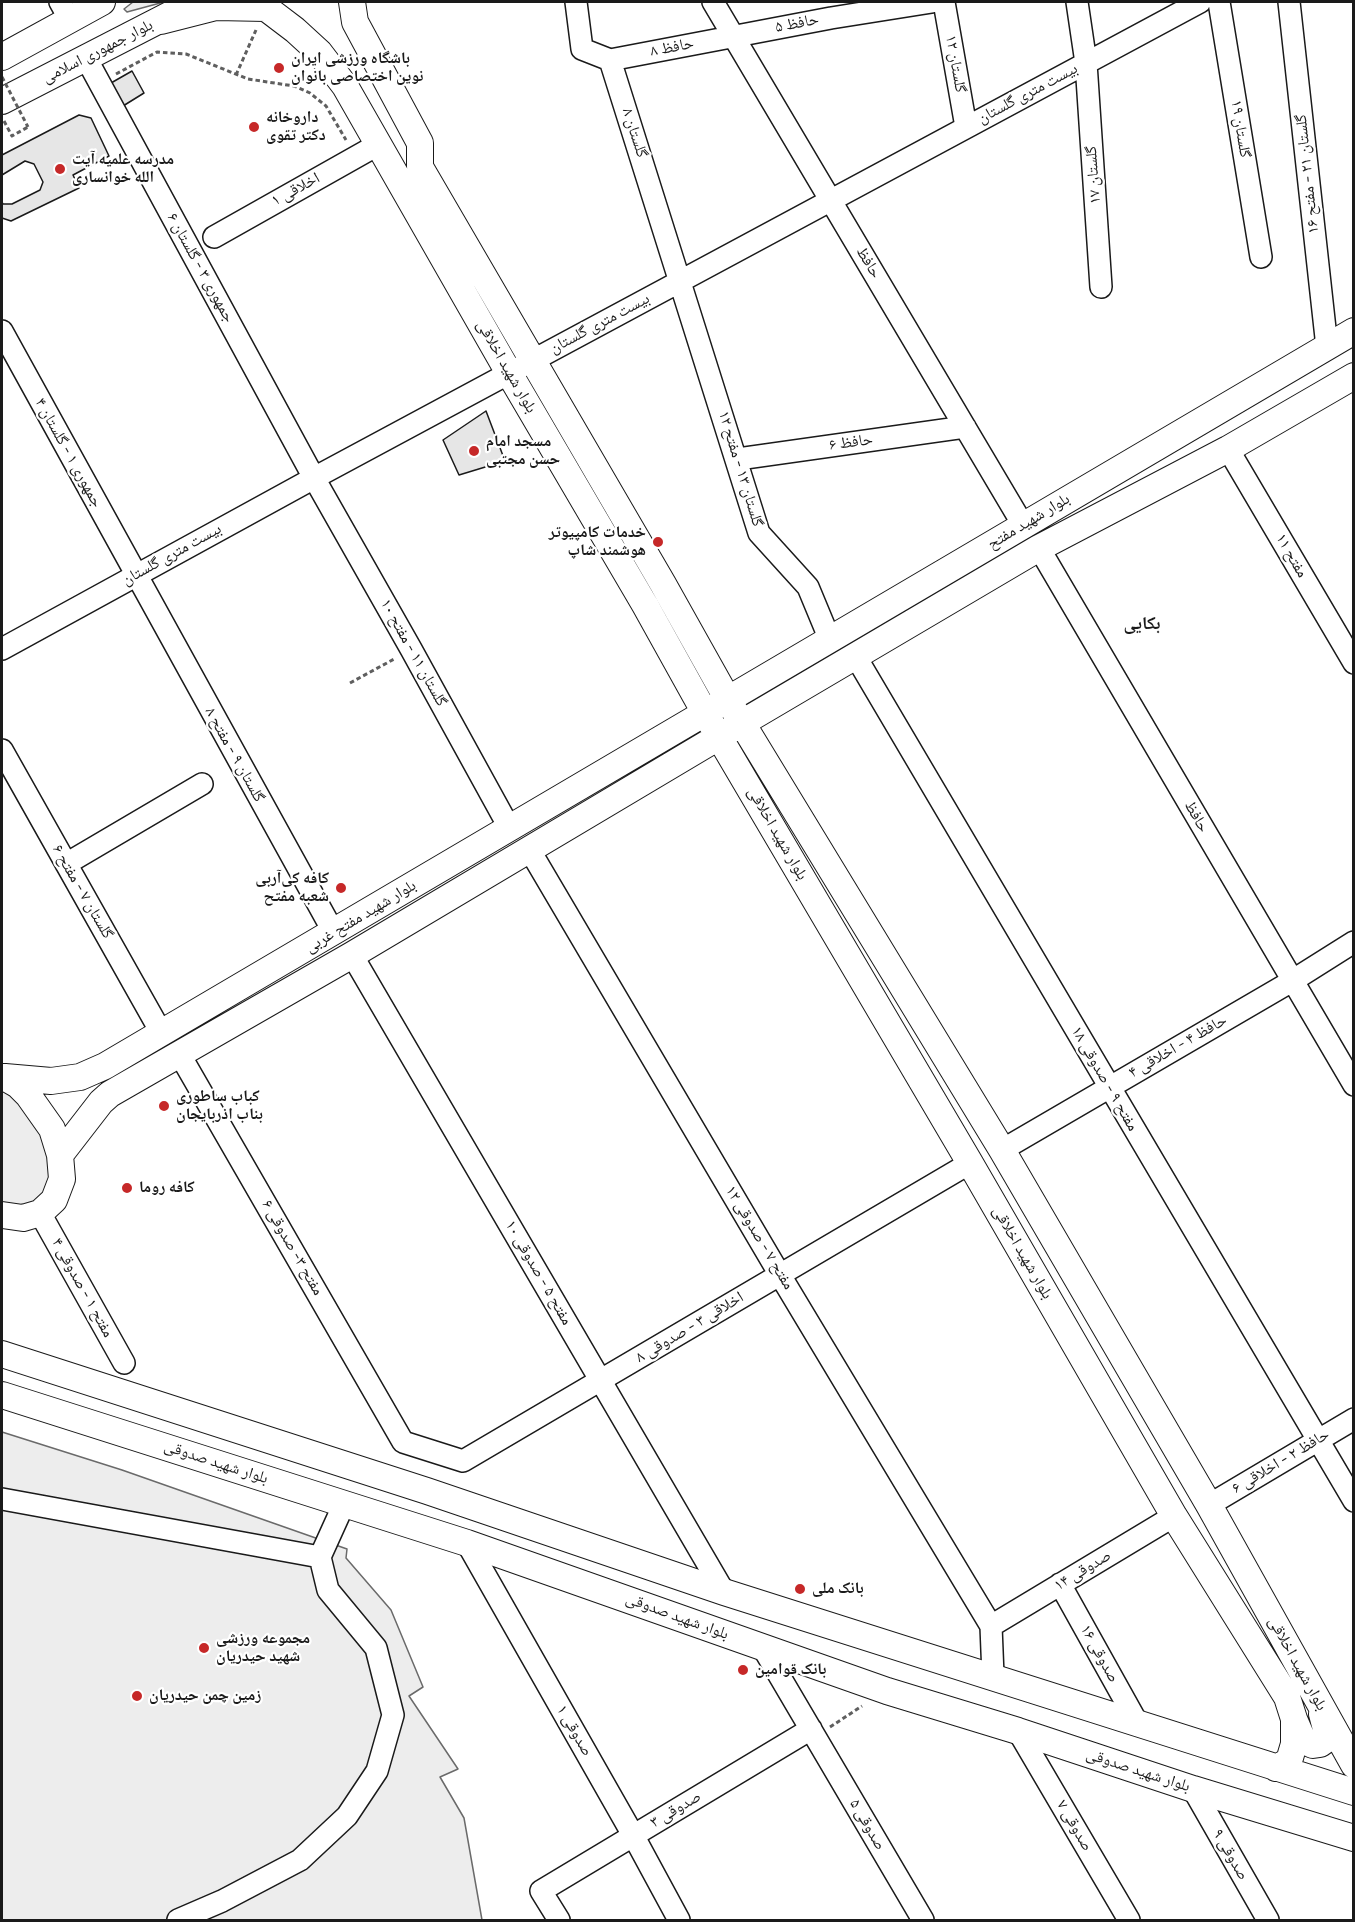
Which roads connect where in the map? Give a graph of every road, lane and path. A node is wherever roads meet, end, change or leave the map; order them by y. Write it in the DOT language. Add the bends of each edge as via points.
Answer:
graph roads {
  1 [pos="102,2"];
  2 [pos="194,2"];
  3 [pos="352,2"];
  4 [pos="576,2"];
  5 [pos="713,2"];
  6 [pos="932,2"];
  7 [pos="944,2"];
  8 [pos="1077,2"];
  9 [pos="1200,2"];
  10 [pos="1219,2"];
  11 [pos="1289,2"];
  12 [pos="266,8"];
  13 [pos="829,10"];
  14 [pos="65,11"];
  15 [pos="160,21"];
  16 [pos="734,36"];
  17 [pos="2,57"];
  18 [pos="86,58"];
  19 [pos="610,60"];
  20 [pos="1086,63"];
  21 [pos="236,75"];
  22 [pos="2,77"];
  23 [pos="99,82"];
  24 [pos="2,101"];
  25 [pos="2,117"];
  26 [pos="966,127"];
  27 [pos="379,144"];
  28 [pos="356,157"];
  29 [pos="831,200"];
  30 [pos="214,237"];
  31 [pos="1261,257"];
  32 [pos="681,281"];
  33 [pos="1101,287"];
  34 [pos="2,331"];
  35 [pos="1353,331"];
  36 [pos="1328,347"];
  37 [pos="534,360"];
  38 [pos="509,373"];
  39 [pos="1353,376"];
  40 [pos="965,427"];
  41 [pos="1228,448"];
  42 [pos="738,459"];
  43 [pos="314,478"];
  44 [pos="1023,525"];
  45 [pos="1039,548"];
  46 [pos="135,576"];
  47 [pos="830,640"];
  48 [pos="2,649"];
  49 [pos="411,649"];
  50 [pos="856,657"];
  51 [pos="1353,663"];
  52 [pos="761,681"];
  53 [pos="350,683"];
  54 [pos="728,700"];
  55 [pos="776,703"];
  56 [pos="705,713"];
  57 [pos="742,723"];
  58 [pos="672,733"];
  59 [pos="720,736"];
  60 [pos="2,750"];
  61 [pos="685,757"];
  62 [pos="202,784"];
  63 [pos="510,829"];
  64 [pos="529,849"];
  65 [pos="66,864"];
  66 [pos="333,933"];
  67 [pos="1353,942"];
  68 [pos="352,955"];
  69 [pos="1292,981"];
  70 [pos="162,1034"];
  71 [pos="180,1055"];
  72 [pos="3,1076"];
  73 [pos="1353,1085"];
  74 [pos="1109,1088"];
  75 [pos="1002,1150"];
  76 [pos="60,1155"];
  77 [pos="970,1163"];
  78 [pos="40,1213"];
  79 [pos="2,1215"];
  80 [pos="780,1275"];
  81 [pos="2,1354"];
  82 [pos="124,1363"];
  83 [pos="601,1381"];
  84 [pos="2,1395"];
  85 [pos="1353,1419"];
  86 [pos="1318,1441"];
  87 [pos="403,1442"];
  88 [pos="2,1499"];
  89 [pos="1353,1502"];
  90 [pos="344,1504"];
  91 [pos="1209,1505"];
  92 [pos="1174,1515"];
  93 [pos="466,1543"];
  94 [pos="320,1557"];
  95 [pos="1060,1584"];
  96 [pos="724,1592"];
  97 [pos="991,1626"];
  98 [pos="763,1648"];
  99 [pos="993,1676"];
  100 [pos="886,1691"];
  101 [pos="1320,1706"];
  102 [pos="1294,1719"];
  103 [pos="1138,1724"];
  104 [pos="1018,1731"];
  105 [pos="813,1733"];
  106 [pos="1353,1765"];
  107 [pos="1276,1768"];
  108 [pos="1193,1789"];
  109 [pos="1353,1792"];
  110 [pos="633,1835"];
  111 [pos="1353,1838"];
  112 [pos="178,1920"];
  113 [pos="559,1920"];
  114 [pos="679,1920"];
  115 [pos="923,1920"];
  116 [pos="1129,1920"];
  117 [pos="1268,1920"];
  1 -- 14 [label="main road"];
  2 -- 15 [label="main road, بلوار جمهوری اسلامی"];
  3 -- 37 [label="main road, بلوار شهید اخلاقی" via="355,21 420,143 420,167"];
  4 -- 19 [label="street" via="582,49"];
  5 -- 16 [label="street, حافظ"];
  6 -- 13 [label="street, حافظ ۵"];
  7 -- 26 [label="street, گلستان ۱۲"];
  8 -- 20 [label="street, گلستان ۱۷"];
  9 -- 20 [label="street, بیست متری گلستان"];
  10 -- 31 [label="street, گلستان ۱۹"];
  11 -- 36 [label="street, گلستان ۲۱ - مفتح ۱۶"];
  12 -- 15 [label="main road" via="216,7"];
  12 -- 21 [label="path"];
  12 -- 27 [label="main road, بلوار شهید اخلاقی" via="319,52 345,86"];
  13 -- 16 [label="street, حافظ ۵"];
  14 -- 17 [label="main road"];
  15 -- 18 [label="main road, بلوار جمهوری اسلامی"];
  16 -- 19 [label="street, حافظ ۸"];
  16 -- 29 [label="street, حافظ"];
  18 -- 23 [label="street, جمهوری ۳ - گلستان ۶"];
  18 -- 24 [label="main road, بلوار جمهوری اسلامی"];
  19 -- 32 [label="street, گلستان ۸"];
  20 -- 26 [label="street, بیست متری گلستان"];
  20 -- 33 [label="street, گلستان ۱۷"];
  21 -- 23 [label="path" via="186,54 157,52"];
  21 -- 28 [label="path" via="294,86 310,93 326,106"];
  22 -- 25 [label="path, bridge" via="28,128 12,136"];
  23 -- 43 [label="street, جمهوری ۳ - گلستان ۶"];
  26 -- 29 [label="street, بیست متری گلستان"];
  27 -- 28 [label="street, اخلاقی ۱"];
  27 -- 38 [label="main road, بلوار شهید اخلاقی"];
  28 -- 30 [label="street, اخلاقی ۱"];
  29 -- 32 [label="street, بیست متری گلستان"];
  29 -- 40 [label="street, حافظ"];
  32 -- 37 [label="street, بیست متری گلستان"];
  32 -- 42 [label="street, گلستان ۱۳ - مفتح ۱۲"];
  34 -- 46 [label="street, جمهوری ۱ - گلستان ۴"];
  35 -- 36 [label="main road, بلوار شهید مفتح"];
  36 -- 44 [label="main road, بلوار شهید مفتح"];
  37 -- 38 [label="street, بیست متری گلستان"];
  37 -- 54 [label="main road, بلوار شهید اخلاقی"];
  38 -- 43 [label="street, بیست متری گلستان"];
  38 -- 56 [label="main road, بلوار شهید اخلاقی"];
  39 -- 41 [label="main road, بلوار شهید مفتح"];
  40 -- 42 [label="street, حافظ ۶"];
  40 -- 44 [label="street, حافظ"];
  41 -- 45 [label="main road, بلوار شهید مفتح"];
  41 -- 51 [label="street, مفتح ۱۱"];
  42 -- 47 [label="street, گلستان ۱۳ - مفتح ۱۲" via="759,533 808,587"];
  43 -- 46 [label="street, بیست متری گلستان"];
  43 -- 49 [label="street, گلستان ۱۱ - مفتح ۱۰"];
  44 -- 47 [label="main road, بلوار شهید مفتح"];
  45 -- 50 [label="main road, بلوار شهید مفتح"];
  45 -- 69 [label="street, حافظ"];
  46 -- 48 [label="street, بیست متری گلستان"];
  46 -- 66 [label="street, گلستان ۹ - مفتح ۸"];
  47 -- 52 [label="main road, بلوار شهید مفتح"];
  49 -- 53 [label="path"];
  49 -- 63 [label="street, گلستان ۱۱ - مفتح ۱۰"];
  50 -- 55 [label="main road, بلوار شهید مفتح"];
  50 -- 74 [label="street, مفتح ۹ - صدوقی ۱۸"];
  52 -- 54 [label="main road, بلوار شهید مفتح"];
  52 -- 55 [label="main road" via="766,698"];
  54 -- 56 [label="main road, بلوار شهید مفتح"];
  54 -- 57 [label="main road, بلوار شهید اخلاقی"];
  55 -- 57 [label="main road, بلوار شهید مفتح"];
  56 -- 58 [label="main road, بلوار شهید مفتح غربی"];
  56 -- 59 [label="main road, بلوار شهید اخلاقی"];
  57 -- 59 [label="main road, بلوار شهید مفتح"];
  57 -- 75 [label="main road, بلوار شهید اخلاقی"];
  58 -- 61 [label="main road" via="684,747"];
  58 -- 63 [label="main road, بلوار شهید مفتح غربی"];
  59 -- 61 [label="main road, بلوار شهید مفتح غربی"];
  59 -- 77 [label="main road, بلوار شهید اخلاقی"];
  60 -- 65 [label="street, گلستان ۷ - مفتح ۶"];
  61 -- 64 [label="main road, بلوار شهید مفتح غربی"];
  62 -- 65 [label="street"];
  63 -- 66 [label="main road, بلوار شهید مفتح غربی"];
  64 -- 68 [label="main road, بلوار شهید مفتح غربی"];
  64 -- 80 [label="street, مفتح ۷ - صدوقی ۱۲"];
  65 -- 70 [label="street, گلستان ۷ - مفتح ۶"];
  66 -- 70 [label="main road, بلوار شهید مفتح غربی"];
  67 -- 69 [label="street, حافظ ۴ - اخلاقی ۴"];
  68 -- 71 [label="main road, بلوار شهید مفتح غربی"];
  68 -- 83 [label="street, مفتح ۵ - صدوقی ۱۰"];
  69 -- 73 [label="street, حافظ"];
  69 -- 74 [label="street, حافظ ۴ - اخلاقی ۴"];
  70 -- 72 [label="main road, بلوار شهید مفتح غربی" via="80,1077 51,1081"];
  71 -- 76 [label="main road, بلوار شهید مفتح غربی" via="105,1098"];
  71 -- 87 [label="street, مفتح ۳- صدوقی ۶"];
  72 -- 76 [label="main road" via="18,1085 45,1117"];
  74 -- 75 [label="street, حافظ ۴ - اخلاقی ۴"];
  74 -- 86 [label="street, مفتح ۹ - صدوقی ۱۸"];
  75 -- 91 [label="main road, بلوار شهید اخلاقی"];
  76 -- 78 [label="main road" via="59,1190"];
  77 -- 80 [label="street, اخلاقی ۳ - صدوقی ۸"];
  77 -- 92 [label="main road, بلوار شهید اخلاقی"];
  78 -- 79 [label="main road" via="22,1218"];
  78 -- 82 [label="street, مفتح ۱ - صدوقی ۴"];
  80 -- 83 [label="street, اخلاقی ۳ - صدوقی ۸"];
  80 -- 97 [label="street, مفتح ۷ - صدوقی ۱۲"];
  81 -- 96 [label="main road" via="428,1491"];
  83 -- 87 [label="street, اخلاقی ۳ - صدوقی ۸" via="463,1461"];
  83 -- 96 [label="street, مفتح ۵ - صدوقی ۱۰"];
  84 -- 90 [label="main road, بلوار شهید صدوقی"];
  85 -- 86 [label="street, حافظ ۲ - اخلاقی ۶"];
  86 -- 89 [label="street, مفتح ۹ - صدوقی ۱۸"];
  86 -- 91 [label="street, حافظ ۲ - اخلاقی ۶"];
  88 -- 94 [label="street"];
  90 -- 93 [label="main road, بلوار شهید صدوقی"];
  90 -- 94 [label="street"];
  91 -- 101 [label="main road, بلوار شهید اخلاقی"];
  92 -- 95 [label="street, صدوقی ۱۴"];
  92 -- 102 [label="main road, بلوار شهید اخلاقی" via="1287,1697"];
  93 -- 98 [label="main road, بلوار شهید صدوقی"];
  93 -- 110 [label="street, صدوقی ۱"];
  94 -- 112 [label="street" via="328,1590 376,1648 393,1715 377,1771 346,1816 300,1860"];
  95 -- 97 [label="street, صدوقی ۱۴"];
  95 -- 103 [label="street, صدوقی ۱۶"];
  96 -- 99 [label="main road"];
  97 -- 99 [label="street"];
  98 -- 100 [label="main road, بلوار شهید صدوقی"];
  98 -- 105 [label="street, صدوقی ۵"];
  99 -- 103 [label="main road"];
  100 -- 104 [label="main road, بلوار شهید صدوقی"];
  100 -- 105 [label="path"];
  101 -- 102 [label="main road" via="1327,1739 1320,1744 1303,1740"];
  101 -- 106 [label="main road, بلوار شهید اخلاقی"];
  102 -- 107 [label="main road, بلوار شهید اخلاقی" via="1289,1761"];
  103 -- 107 [label="main road"];
  104 -- 108 [label="main road, بلوار شهید صدوقی"];
  104 -- 116 [label="street, صدوقی ۷"];
  105 -- 110 [label="street, صدوقی ۳"];
  105 -- 115 [label="street, صدوقی ۵"];
  107 -- 109 [label="main road"];
  108 -- 111 [label="main road, بلوار شهید صدوقی"];
  108 -- 117 [label="street, صدوقی ۹"];
  110 -- 113 [label="street, صدوقی ۳" via="541,1891"];
  110 -- 114 [label="street, صدوقی ۱"];
}
